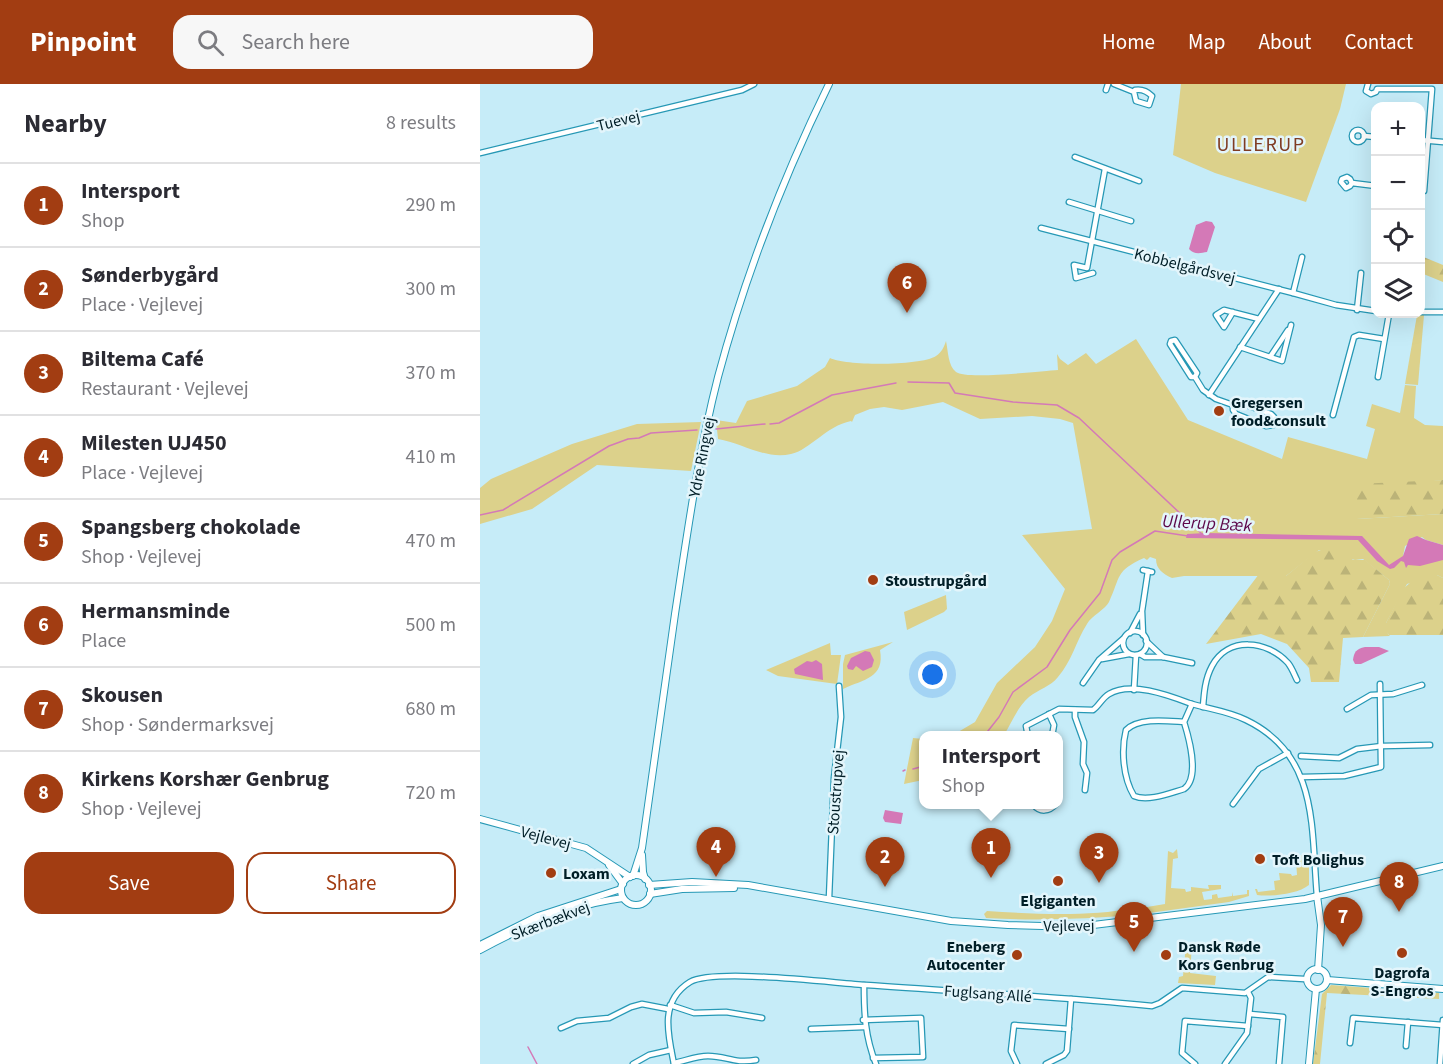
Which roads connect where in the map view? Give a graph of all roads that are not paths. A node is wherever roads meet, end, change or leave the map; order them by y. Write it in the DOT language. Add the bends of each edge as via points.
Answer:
graph roads {
  1 [pos="754,84"];
  2 [pos="829,84"];
  3 [pos="1114,84"];
  4 [pos="1368,84"];
  5 [pos="1376,86"];
  6 [pos="1134,92"];
  7 [pos="1364,136"];
  8 [pos="1371,137"];
  9 [pos="1425,141"];
  10 [pos="1428,141"];
  11 [pos="1443,142"];
  12 [pos="480,153"];
  13 [pos="1075,157"];
  14 [pos="1105,169"];
  15 [pos="1425,178"];
  16 [pos="1139,181"];
  17 [pos="1352,183"];
  18 [pos="1371,185"];
  19 [pos="1069,202"];
  20 [pos="1098,211"];
  21 [pos="1131,221"];
  22 [pos="1041,228"];
  23 [pos="1092,241"];
  24 [pos="1302,257"];
  25 [pos="1087,268"];
  26 [pos="1361,273"];
  27 [pos="1279,289"];
  28 [pos="1293,292"];
  29 [pos="1357,310"];
  30 [pos="1371,311"];
  31 [pos="1233,312"];
  32 [pos="1425,312"];
  33 [pos="1443,312"];
  34 [pos="1388,318"];
  35 [pos="1259,319"];
  36 [pos="1384,339"];
  37 [pos="1240,347"];
  38 [pos="1270,357"];
  39 [pos="1378,377"];
  40 [pos="1195,378"];
  41 [pos="1209,395"];
  42 [pos="1233,405"];
  43 [pos="1333,415"];
  44 [pos="1148,571"];
  45 [pos="1142,611"];
  46 [pos="1130,633"];
  47 [pos="1143,635"];
  48 [pos="1124,639"];
  49 [pos="1146,641"];
  50 [pos="1129,654"];
  51 [pos="1138,655"];
  52 [pos="1163,657"];
  53 [pos="1099,660"];
  54 [pos="1192,663"];
  55 [pos="1297,680"];
  56 [pos="1083,684"];
  57 [pos="1380,684"];
  58 [pos="1422,685"];
  59 [pos="839,686"];
  60 [pos="1134,690"];
  61 [pos="1381,694"];
  62 [pos="1192,704"];
  63 [pos="1203,707"];
  64 [pos="1347,709"];
  65 [pos="1075,710"];
  66 [pos="1049,714"];
  67 [pos="1184,722"];
  68 [pos="1027,731"];
  69 [pos="1053,731"];
  70 [pos="1430,745"];
  71 [pos="1382,746"];
  72 [pos="1288,753"];
  73 [pos="1301,756"];
  74 [pos="1302,777"];
  75 [pos="1085,790"];
  76 [pos="1233,804"];
  77 [pos="480,819"];
  78 [pos="642,848"];
  79 [pos="608,862"];
  80 [pos="1443,866"];
  81 [pos="632,877"];
  82 [pos="647,882"];
  83 [pos="622,887"];
  84 [pos="764,888"];
  85 [pos="650,894"];
  86 [pos="1317,896"];
  87 [pos="623,898"];
  88 [pos="829,898"];
  89 [pos="480,945"];
  90 [pos="480,950"];
  91 [pos="1318,970"];
  92 [pos="1306,979"];
  93 [pos="1327,980"];
  94 [pos="864,985"];
  95 [pos="1316,989"];
  96 [pos="1443,989"];
  97 [pos="1248,992"];
  98 [pos="1071,999"];
  99 [pos="669,1007"];
  100 [pos="1250,1014"];
  101 [pos="762,1017"];
  102 [pos="864,1020"];
  103 [pos="1443,1020"];
  104 [pos="1408,1022"];
  105 [pos="1443,1025"];
  106 [pos="1248,1026"];
  107 [pos="865,1027"];
  108 [pos="561,1028"];
  109 [pos="812,1029"];
  110 [pos="1069,1029"];
  111 [pos="1350,1042"];
  112 [pos="1406,1046"];
  113 [pos="671,1050"];
  114 [pos="1442,1053"];
  115 [pos="756,1060"];
  116 [pos="874,1061"];
  117 [pos="633,1064"];
  118 [pos="674,1064"];
  119 [pos="1017,1064"];
  120 [pos="1046,1064"];
  121 [pos="1195,1064"];
  122 [pos="1225,1064"];
  123 [pos="1279,1064"];
  124 [pos="1310,1064"];
  125 [pos="1440,1064"];
  1 -- 12 [label="street, Tuevej"];
  2 -- 78 [label="street, Ydre Ringvej" via="796,153 759,247 711,406 687,531"];
  3 -- 6 [label="street"];
  4 -- 5 [label="street" via="1365,89 1369,94 1375,94"];
  5 -- 10 [label="street" via="1432,89"];
  7 -- 8 [label="street"];
  9 -- 10 [label="street"];
  10 -- 11 [label="street"];
  10 -- 15 [label="street"];
  13 -- 14 [label="street"];
  14 -- 16 [label="street"];
  14 -- 20 [label="street"];
  17 -- 18 [label="street"];
  19 -- 20 [label="street, Kobbelgårdsvej"];
  20 -- 21 [label="street, Kobbelgårdsvej"];
  20 -- 23 [label="street"];
  22 -- 23 [label="street, Kobbelgårdsvej"];
  23 -- 25 [label="street"];
  23 -- 27 [label="street, Kobbelgårdsvej"];
  24 -- 28 [label="street"];
  26 -- 29 [label="street"];
  27 -- 28 [label="street, Kobbelgårdsvej"];
  27 -- 35 [label="street"];
  28 -- 29 [label="street, Kobbelgårdsvej"];
  29 -- 30 [label="street, Kobbelgårdsvej"];
  31 -- 35 [label="street"];
  32 -- 33 [label="street"];
  34 -- 36 [label="street"];
  35 -- 37 [label="street"];
  36 -- 39 [label="street"];
  36 -- 43 [label="street" via="1354,337"];
  37 -- 38 [label="street"];
  37 -- 41 [label="street"];
  38 -- 38 [label="street" via="1282,361 1291,325 1281,341"];
  40 -- 40 [label="street" via="1191,377 1171,341 1175,340 1197,373"];
  40 -- 41 [label="street"];
  41 -- 42 [label="street"];
  42 -- 42 [label="street" via="1240,403 1271,414 1274,423 1266,426 1236,414"];
  44 -- 45 [label="street"];
  45 -- 46 [label="street"];
  45 -- 47 [label="street"];
  46 -- 47 [label="street"];
  46 -- 48 [label="street"];
  47 -- 49 [label="street"];
  48 -- 50 [label="street"];
  48 -- 53 [label="street"];
  49 -- 51 [label="street" via="1145,649"];
  49 -- 52 [label="street"];
  50 -- 51 [label="street"];
  50 -- 53 [label="street"];
  51 -- 52 [label="street"];
  51 -- 60 [label="street"];
  52 -- 54 [label="street"];
  53 -- 56 [label="street"];
  55 -- 63 [label="street" via="1289,664 1277,654 1262,646 1245,644 1227,650 1213,664 1205,681"];
  57 -- 61 [label="street"];
  58 -- 61 [label="street"];
  59 -- 88 [label="street, Stoustrupvej" via="841,717"];
  60 -- 62 [label="street"];
  60 -- 65 [label="street" via="1112,692 1093,710"];
  61 -- 64 [label="street" via="1371,695"];
  61 -- 71 [label="street"];
  62 -- 63 [label="street"];
  62 -- 67 [label="street"];
  63 -- 72 [label="street" via="1251,722"];
  65 -- 66 [label="street" via="1059,708"];
  65 -- 75 [label="street" via="1084,742"];
  66 -- 68 [label="street" via="1026,726"];
  66 -- 69 [label="street"];
  67 -- 67 [label="street" via="1135,724 1126,730 1125,764 1134,796 1146,798 1189,786 1192,755"];
  70 -- 71 [label="street"];
  71 -- 73 [label="street" via="1357,749 1339,758"];
  71 -- 74 [label="street" via="1383,765 1379,769 1344,776"];
  72 -- 74 [label="street"];
  72 -- 76 [label="street" via="1259,768"];
  74 -- 86 [label="street" via="1311,812"];
  77 -- 79 [label="street, Vejlevej" via="586,848"];
  78 -- 81 [label="street, Ydre Ringvej"];
  78 -- 82 [label="street, Ydre Ringvej"];
  79 -- 81 [label="street, Vejlevej"];
  79 -- 83 [label="street, Vejlevej"];
  80 -- 86 [label="street, Vejlevej"];
  81 -- 82 [label="street"];
  81 -- 83 [label="street"];
  82 -- 84 [label="street, Vejlevej"];
  82 -- 85 [label="street"];
  83 -- 87 [label="street"];
  83 -- 89 [label="street, Skærbækvej" via="524,922"];
  84 -- 85 [label="street, Vejlevej" via="700,888"];
  84 -- 88 [label="street, Vejlevej"];
  85 -- 87 [label="street" via="638,905"];
  86 -- 88 [label="street, Vejlevej" via="1105,924 1053,927 951,921"];
  86 -- 91 [label="street" via="1321,925"];
  87 -- 90 [label="street, Skærbækvej" via="542,920"];
  91 -- 92 [label="street"];
  91 -- 93 [label="street"];
  92 -- 95 [label="street"];
  92 -- 97 [label="street" via="1268,976"];
  93 -- 95 [label="street"];
  93 -- 96 [label="street"];
  94 -- 98 [label="street, Fuglsang Allé"];
  94 -- 99 [label="street, Fuglsang Allé" via="708,976 688,983"];
  94 -- 102 [label="street"];
  95 -- 124 [label="street"];
  97 -- 98 [label="street, Fuglsang Allé" via="1182,988 1152,1006"];
  97 -- 100 [label="street"];
  98 -- 110 [label="street"];
  99 -- 101 [label="street" via="694,1013"];
  99 -- 108 [label="street" via="631,1006 609,1017 577,1021"];
  99 -- 113 [label="street" via="666,1020"];
  100 -- 106 [label="street"];
  100 -- 123 [label="street" via="1283,1017"];
  102 -- 107 [label="street"];
  102 -- 116 [label="street" via="921,1018 923,1057"];
  103 -- 105 [label="street"];
  104 -- 105 [label="street"];
  104 -- 111 [label="street" via="1352,1018"];
  104 -- 112 [label="street"];
  105 -- 114 [label="street"];
  106 -- 121 [label="street" via="1185,1021 1182,1053"];
  106 -- 122 [label="street"];
  107 -- 109 [label="street"];
  107 -- 116 [label="street"];
  110 -- 119 [label="street" via="1014,1025 1011,1051"];
  110 -- 120 [label="street" via="1067,1051"];
  113 -- 117 [label="street"];
  113 -- 118 [label="street"];
  114 -- 125 [label="street"];
  115 -- 118 [label="street" via="736,1063 706,1056"];
}
